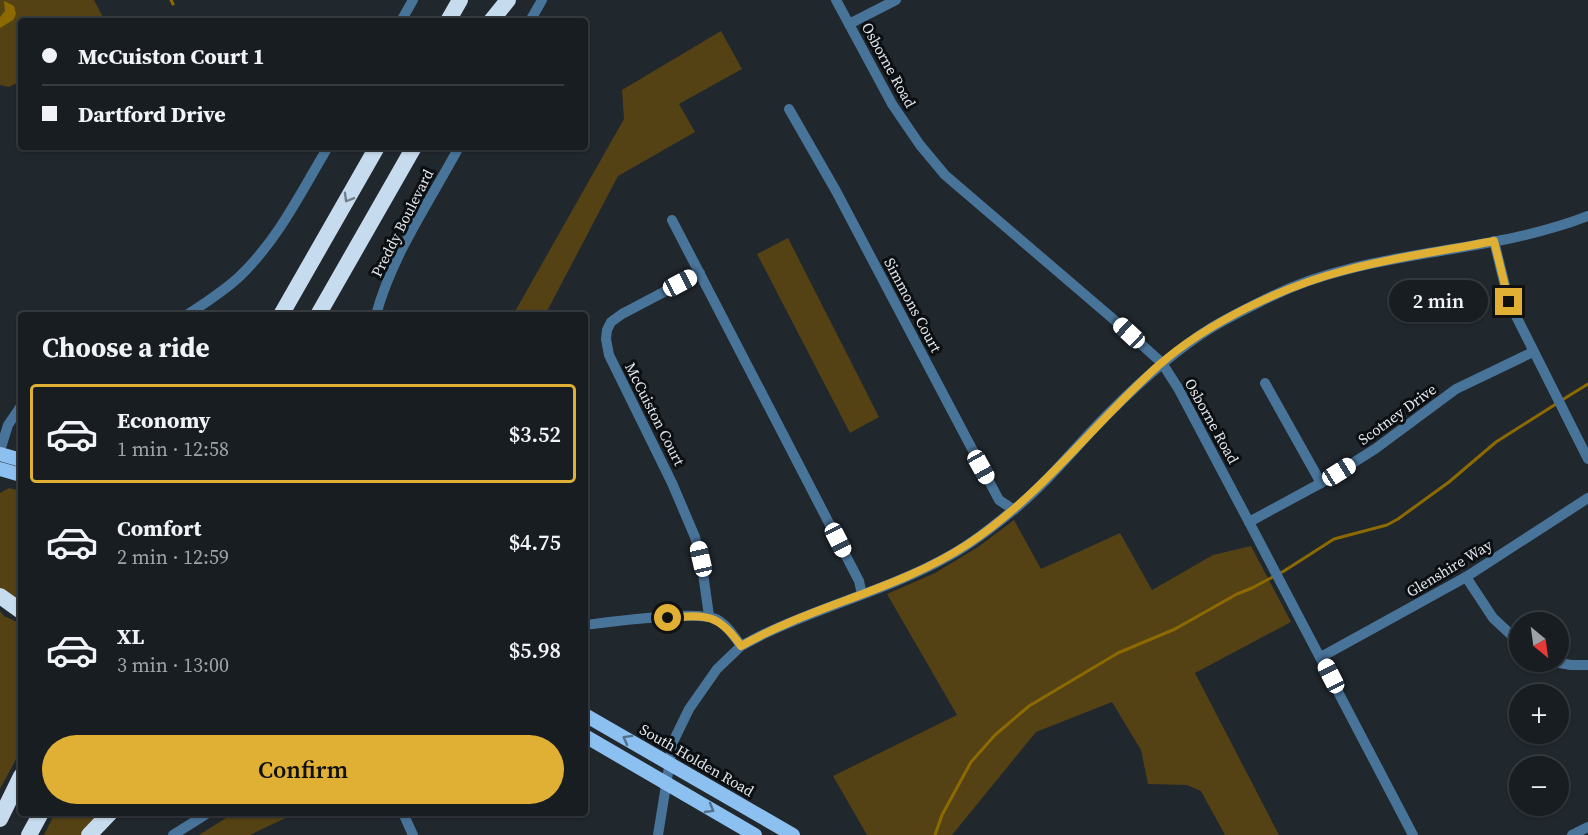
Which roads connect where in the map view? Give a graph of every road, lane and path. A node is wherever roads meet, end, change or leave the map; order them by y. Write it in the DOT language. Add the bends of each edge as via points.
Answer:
graph roads {
  1 [pos="414,0"];
  2 [pos="460,0"];
  3 [pos="497,0"];
  4 [pos="508,0"];
  5 [pos="542,0"];
  6 [pos="836,0"];
  7 [pos="896,0"];
  8 [pos="403,18"];
  9 [pos="450,18"];
  10 [pos="487,18"];
  11 [pos="493,18"];
  12 [pos="532,18"];
  13 [pos="849,24"];
  14 [pos="789,109"];
  15 [pos="326,150"];
  16 [pos="375,150"];
  17 [pos="412,150"];
  18 [pos="457,150"];
  19 [pos="1588,216"];
  20 [pos="672,220"];
  21 [pos="1494,241"];
  22 [pos="700,273"];
  23 [pos="191,312"];
  24 [pos="283,312"];
  25 [pos="320,312"];
  26 [pos="377,312"];
  27 [pos="1533,352"];
  28 [pos="1162,363"];
  29 [pos="1265,383"];
  30 [pos="18,410"];
  31 [pos="0,453"];
  32 [pos="18,459"];
  33 [pos="1588,459"];
  34 [pos="0,469"];
  35 [pos="18,474"];
  36 [pos="1321,483"];
  37 [pos="1588,498"];
  38 [pos="1014,510"];
  39 [pos="1249,522"];
  40 [pos="1466,577"];
  41 [pos="862,594"];
  42 [pos="0,596"];
  43 [pos="18,609"];
  44 [pos="709,616"];
  45 [pos="588,625"];
  46 [pos="1509,633"];
  47 [pos="741,646"];
  48 [pos="1321,657"];
  49 [pos="1569,663"];
  50 [pos="1588,665"];
  51 [pos="588,718"];
  52 [pos="588,738"];
  53 [pos="668,762"];
  54 [pos="18,782"];
  55 [pos="666,783"];
  56 [pos="38,816"];
  57 [pos="107,816"];
  58 [pos="203,816"];
  59 [pos="404,816"];
  60 [pos="0,819"];
  61 [pos="1588,827"];
  62 [pos="29,835"];
  63 [pos="89,835"];
  64 [pos="173,835"];
  65 [pos="413,835"];
  66 [pos="658,835"];
  67 [pos="755,835"];
  68 [pos="793,835"];
  69 [pos="1413,835"];
  70 [pos="1572,835"];
  1 -- 8 [label="street"];
  2 -- 9 [label="highway"];
  3 -- 10 [label="highway"];
  4 -- 11 [label="highway"];
  5 -- 12 [label="street"];
  6 -- 13 [label="street, Osborne Road"];
  7 -- 13 [label="street"];
  13 -- 28 [label="street, Osborne Road" via="892,104 945,175"];
  14 -- 38 [label="street, Simmons Court" via="999,500"];
  15 -- 23 [label="street" via="265,249 239,278"];
  16 -- 24 [label="highway, one-way"];
  17 -- 25 [label="highway"];
  18 -- 26 [label="street, Preddy Boulevard" via="397,261"];
  19 -- 21 [label="street"];
  20 -- 22 [label="street"];
  21 -- 27 [label="street" via="1509,302"];
  21 -- 28 [label="street" via="1307,281 1211,328"];
  22 -- 41 [label="street" via="859,581"];
  22 -- 44 [label="street, McCuiston Court" via="616,318 606,339 612,362 692,529 701,559"];
  27 -- 33 [label="street"];
  27 -- 36 [label="street, Scotney Drive" via="1456,389 1375,450"];
  28 -- 38 [label="street"];
  28 -- 39 [label="street, Osborne Road"];
  29 -- 36 [label="street"];
  30 -- 31 [label="street" via="8,425"];
  31 -- 32 [label="main road"];
  34 -- 35 [label="main road"];
  36 -- 39 [label="street, Scotney Drive"];
  37 -- 40 [label="street, Glenshire Way"];
  38 -- 41 [label="street" via="949,556"];
  39 -- 48 [label="street, Osborne Road"];
  40 -- 46 [label="street" via="1493,618"];
  40 -- 48 [label="street, Glenshire Way"];
  41 -- 47 [label="street" via="782,625"];
  42 -- 43 [label="highway"];
  44 -- 45 [label="street"];
  44 -- 47 [label="street" via="721,622"];
  47 -- 53 [label="street" via="699,693 673,742"];
  48 -- 69 [label="street, Osborne Road"];
  49 -- 50 [label="street"];
  53 -- 51 [label="main road, South Holden Road, one-way"];
  52 -- 55 [label="main road"];
  53 -- 55 [label="street"];
  53 -- 68 [label="main road, South Holden Road"];
  54 -- 60 [label="highway"];
  55 -- 66 [label="street"];
  55 -- 67 [label="main road, one-way"];
  56 -- 62 [label="highway"];
  57 -- 63 [label="highway"];
  58 -- 64 [label="street"];
  59 -- 65 [label="street"];
  61 -- 70 [label="street"];
}
